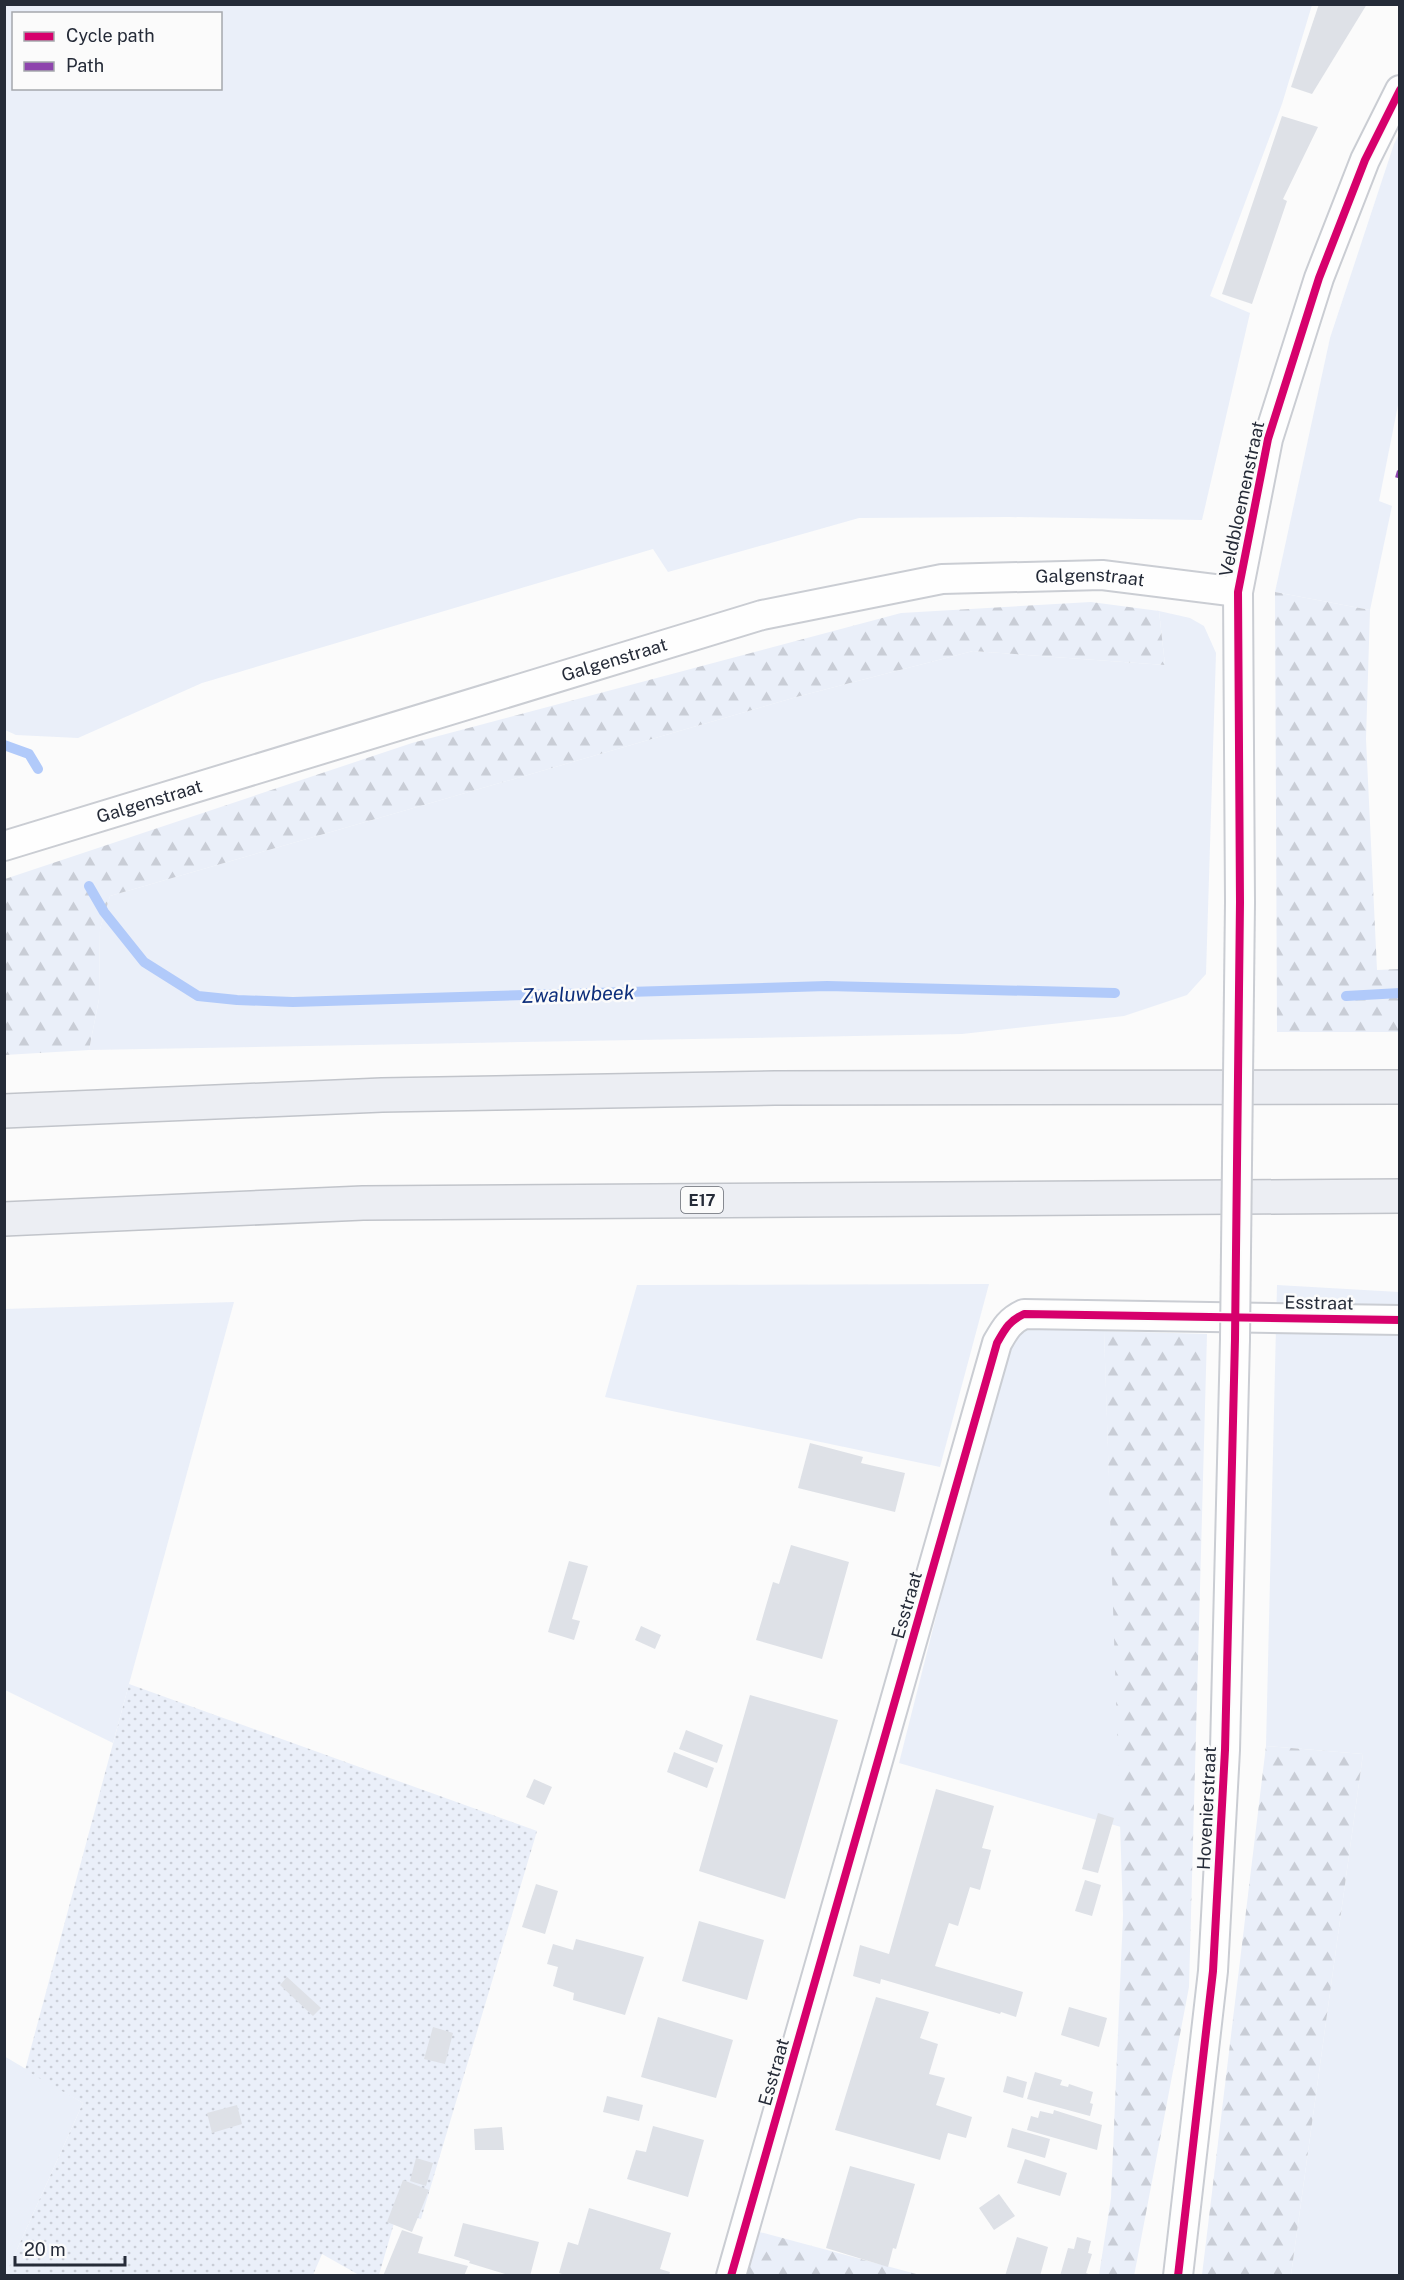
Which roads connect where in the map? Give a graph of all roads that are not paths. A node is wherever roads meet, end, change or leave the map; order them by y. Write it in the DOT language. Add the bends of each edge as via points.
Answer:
graph roads {
  1 [pos="1400,90"];
  2 [pos="1238,592"];
  3 [pos="4,846"];
  4 [pos="1400,1087"];
  5 [pos="4,1111"];
  6 [pos="1400,1196"];
  7 [pos="4,1220"];
  8 [pos="1400,1320"];
  9 [pos="1235,1339"];
  10 [pos="731,2276"];
  11 [pos="1178,2276"];
  1 -- 2 [label="street, Veldbloemenstraat" via="1365,160 1316,289 1268,439"];
  2 -- 3 [label="street, Galgenstraat" via="1102,574 942,579 762,615"];
  2 -- 9 [label="street, Veldbloemenstraat, bridge" via="1240,902"];
  4 -- 5 [label="highway" via="775,1088 382,1095"];
  6 -- 7 [label="highway, E17" via="363,1203"];
  8 -- 10 [label="street, Esstraat" via="1024,1314 1011,1320 997,1343"];
  9 -- 11 [label="street, Hovenierstraat" via="1225,1750 1214,1959"];
}
